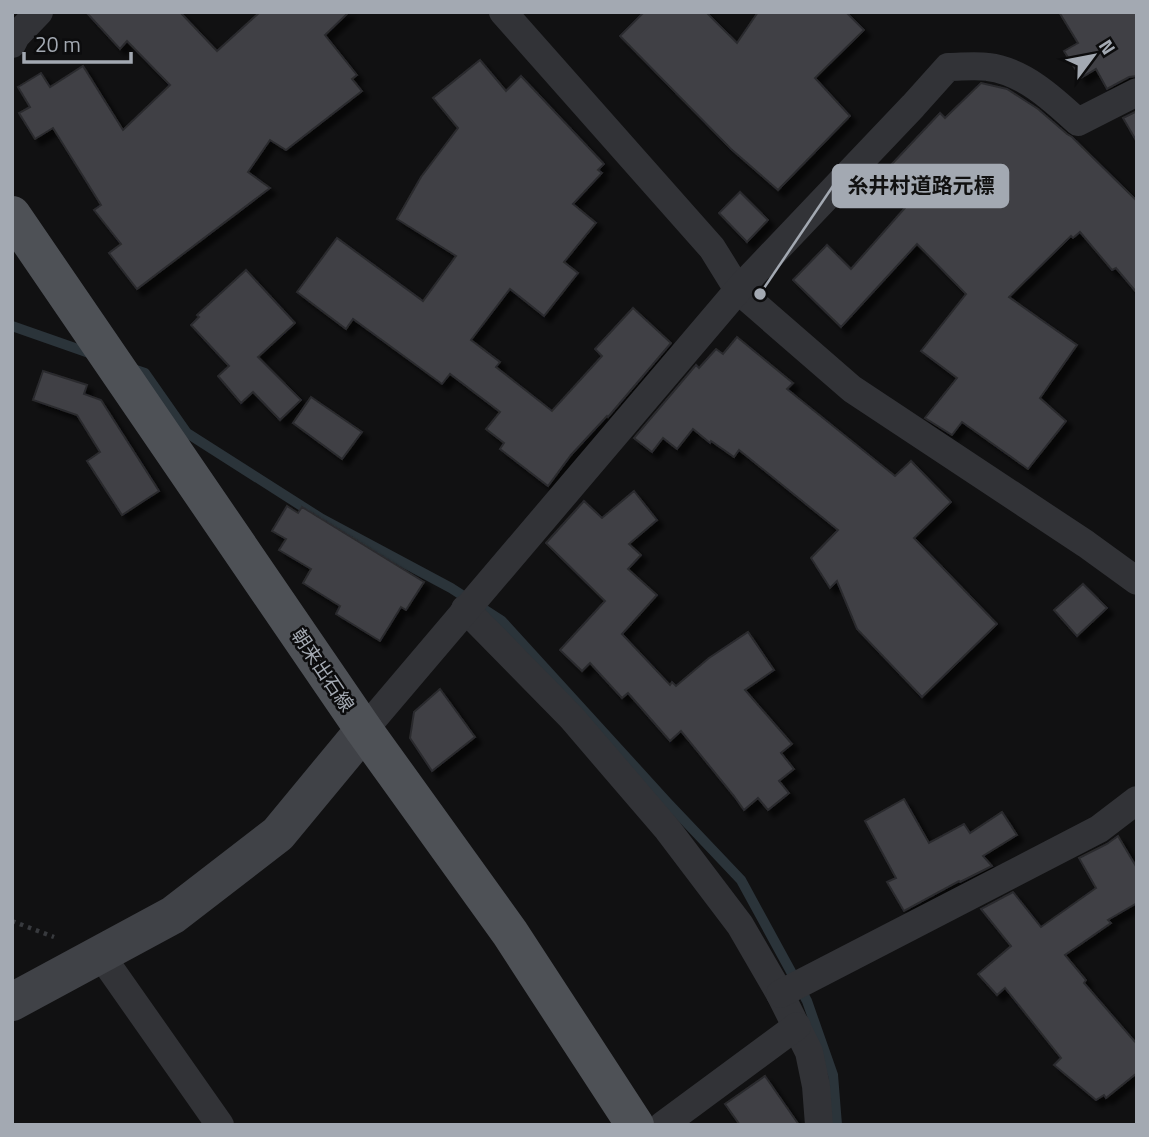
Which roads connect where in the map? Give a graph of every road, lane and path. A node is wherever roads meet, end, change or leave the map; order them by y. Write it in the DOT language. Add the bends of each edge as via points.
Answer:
graph roads {
  1 [pos="39,12"];
  2 [pos="503,12"];
  3 [pos="12,44"];
  4 [pos="1137,92"];
  5 [pos="12,215"];
  6 [pos="738,290"];
  7 [pos="1137,581"];
  8 [pos="466,609"];
  9 [pos="364,730"];
  10 [pos="1137,800"];
  11 [pos="100,954"];
  12 [pos="780,994"];
  13 [pos="12,1002"];
  14 [pos="797,1026"];
  15 [pos="219,1125"];
  16 [pos="635,1125"];
  17 [pos="663,1125"];
  18 [pos="819,1125"];
  1 -- 3 [label="street"];
  2 -- 6 [label="street" via="712,248"];
  4 -- 6 [label="street" via="1078,122 1017,75 989,67 948,67"];
  5 -- 9 [label="main road, 朝来出石線"];
  6 -- 7 [label="street" via="852,389"];
  6 -- 8 [label="street"];
  8 -- 9 [label="street"];
  8 -- 12 [label="street" via="571,717 668,830 740,925"];
  9 -- 11 [label="street" via="278,834 173,915"];
  9 -- 16 [label="main road, 朝来出石線" via="510,933"];
  10 -- 12 [label="street" via="1099,829"];
  11 -- 13 [label="street"];
  11 -- 15 [label="street"];
  12 -- 14 [label="street"];
  14 -- 17 [label="street"];
  14 -- 18 [label="street" via="809,1052"];
}
